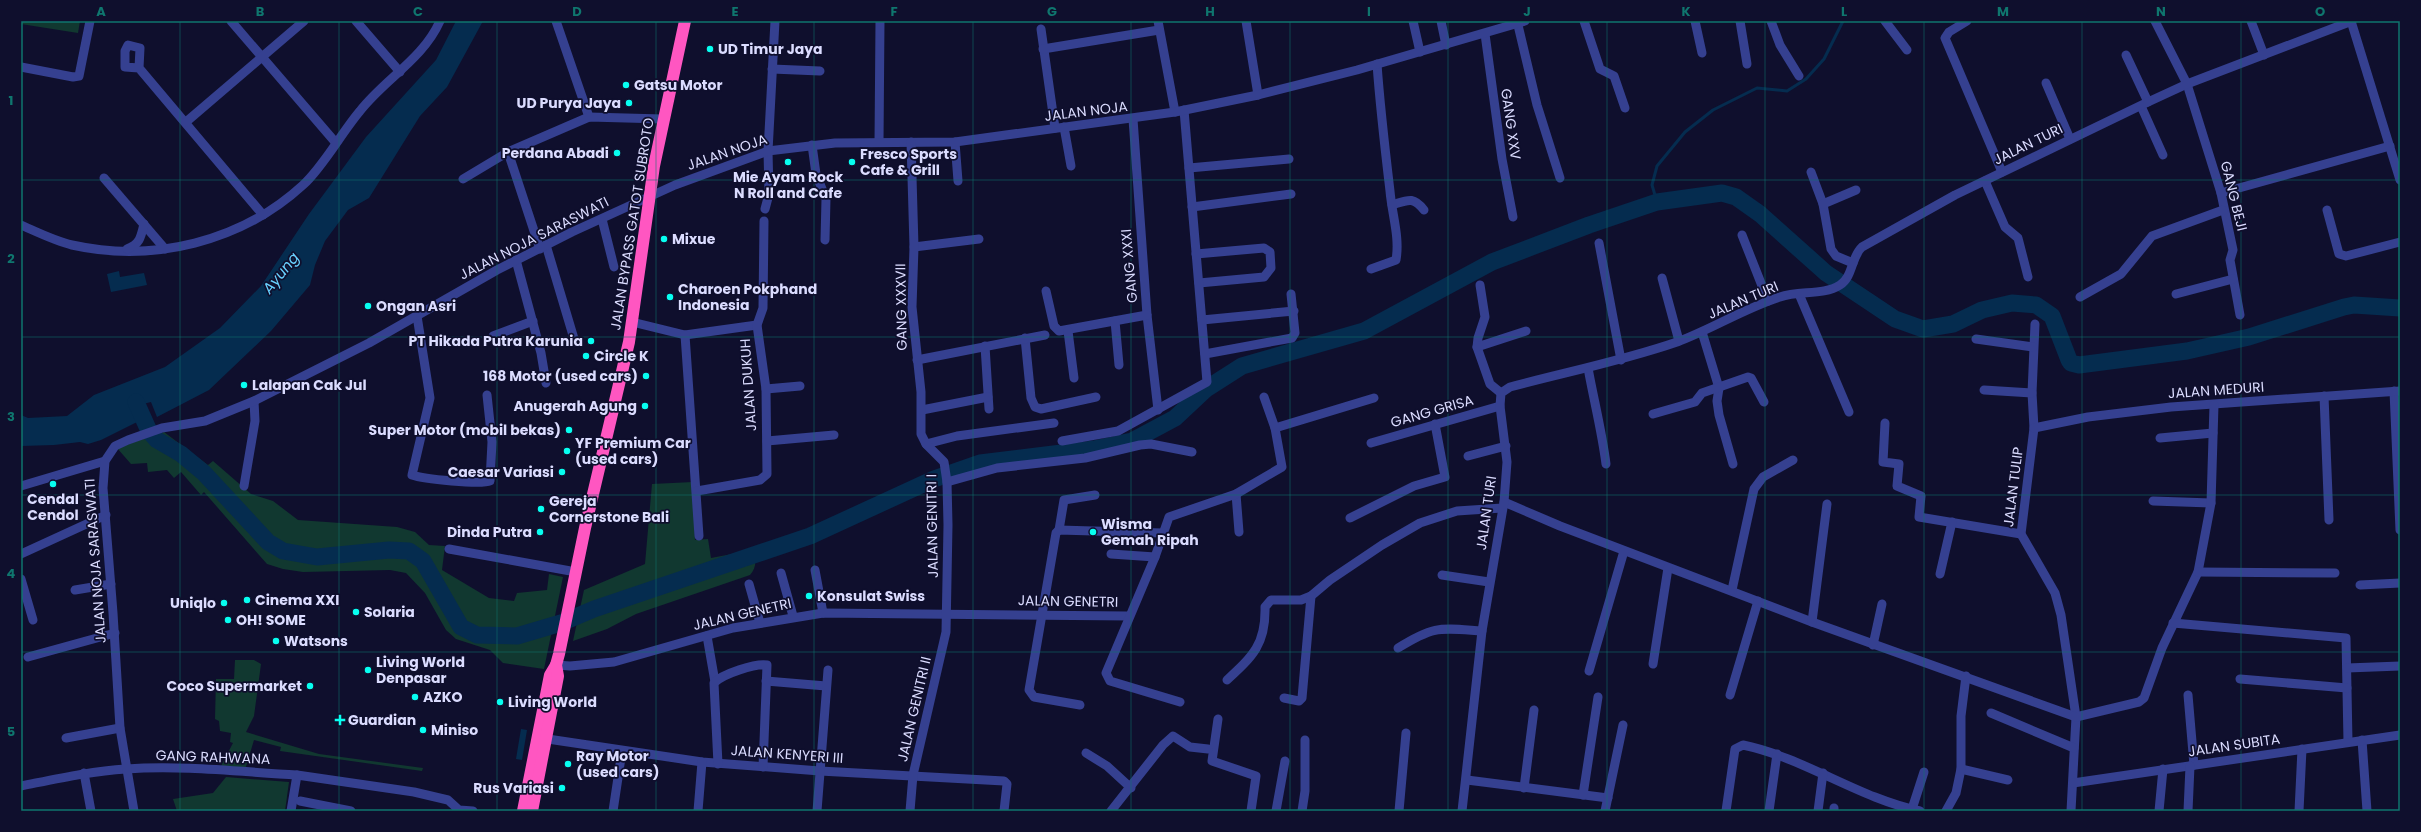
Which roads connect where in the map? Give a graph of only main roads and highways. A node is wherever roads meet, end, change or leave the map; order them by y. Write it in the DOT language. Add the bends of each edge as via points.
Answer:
graph roads {
  1 [pos="685,21"];
  2 [pos="541,738"];
  3 [pos="523,811"];
  4 [pos="532,811"];
  1 -- 2 [label="highway, JALAN BYPASS GATOT SUBROTO" via="664,119 654,196 632,322 558,659 550,675"];
  2 -- 3 [label="highway, JALAN BYPASS GATOT SUBROTO"];
  2 -- 4 [label="highway, JALAN BYPASS GATOT SUBROTO"];
}
